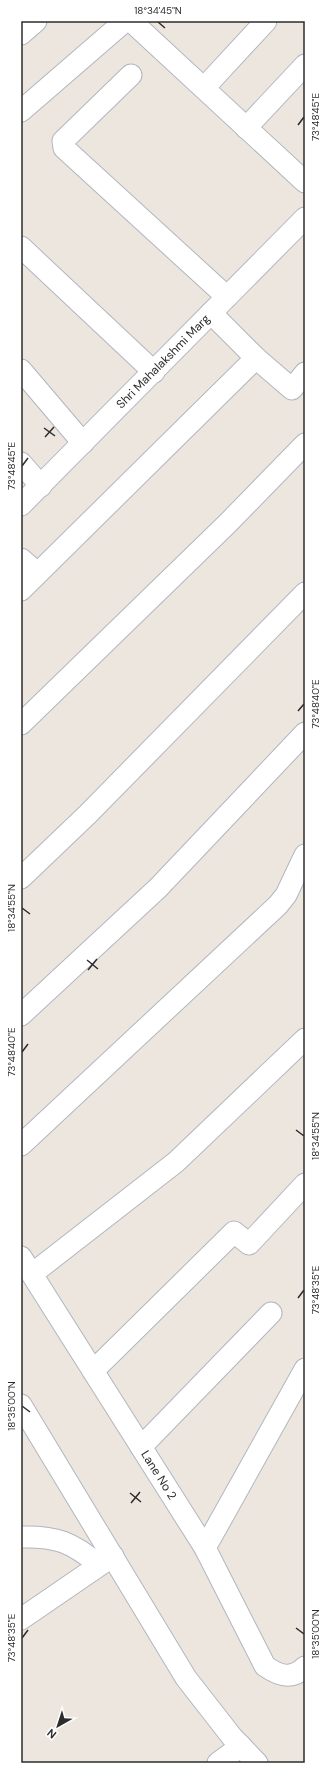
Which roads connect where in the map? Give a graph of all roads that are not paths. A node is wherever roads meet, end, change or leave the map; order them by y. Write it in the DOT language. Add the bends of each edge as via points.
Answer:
graph roads {
  1 [pos="36,21"];
  2 [pos="266,21"];
  3 [pos="136,23"];
  4 [pos="21,34"];
  5 [pos="305,65"];
  6 [pos="131,75"];
  7 [pos="204,88"];
  8 [pos="21,111"];
  9 [pos="246,128"];
  10 [pos="305,182"];
  11 [pos="305,218"];
  12 [pos="21,247"];
  13 [pos="227,297"];
  14 [pos="211,313"];
  15 [pos="256,358"];
  16 [pos="21,370"];
  17 [pos="154,372"];
  18 [pos="305,373"];
  19 [pos="83,444"];
  20 [pos="305,444"];
  21 [pos="21,463"];
  22 [pos="41,486"];
  23 [pos="21,506"];
  24 [pos="29,566"];
  25 [pos="21,590"];
  26 [pos="305,593"];
  27 [pos="21,724"];
  28 [pos="305,733"];
  29 [pos="305,855"];
  30 [pos="21,878"];
  31 [pos="21,1015"];
  32 [pos="305,1039"];
  33 [pos="21,1145"];
  34 [pos="305,1184"];
  35 [pos="26,1266"];
  36 [pos="271,1313"];
  37 [pos="305,1369"];
  38 [pos="93,1371"];
  39 [pos="21,1405"];
  40 [pos="141,1447"];
  41 [pos="21,1537"];
  42 [pos="205,1548"];
  43 [pos="106,1561"];
  44 [pos="21,1619"];
  45 [pos="302,1669"];
  46 [pos="241,1746"];
  47 [pos="218,1763"];
  48 [pos="257,1763"];
  1 -- 4 [label="street"];
  2 -- 7 [label="street"];
  3 -- 7 [label="street"];
  3 -- 8 [label="street"];
  5 -- 9 [label="street"];
  6 -- 13 [label="street" via="63,141 64,148"];
  7 -- 9 [label="street"];
  9 -- 10 [label="street"];
  11 -- 13 [label="street, Shri Mahalakshmi Marg"];
  12 -- 17 [label="street"];
  13 -- 14 [label="street, Shri Mahalakshmi Marg"];
  14 -- 15 [label="street"];
  14 -- 17 [label="street, Shri Mahalakshmi Marg"];
  15 -- 18 [label="street" via="292,389"];
  15 -- 24 [label="street"];
  16 -- 19 [label="street"];
  17 -- 19 [label="street, Shri Mahalakshmi Marg"];
  19 -- 22 [label="street, Shri Mahalakshmi Marg"];
  20 -- 27 [label="street" via="228,523"];
  21 -- 22 [label="street"];
  22 -- 23 [label="street, Shri Mahalakshmi Marg"];
  24 -- 25 [label="street"];
  26 -- 30 [label="street" via="88,814"];
  28 -- 31 [label="street" via="158,888"];
  29 -- 33 [label="street" via="286,895 278,905"];
  32 -- 35 [label="street" via="176,1162"];
  34 -- 38 [label="street" via="249,1244 234,1232"];
  35 -- 38 [label="street, Lane No 2"];
  36 -- 40 [label="street"];
  37 -- 42 [label="street"];
  38 -- 40 [label="street, Lane No 2"];
  39 -- 43 [label="street"];
  40 -- 42 [label="street, Lane No 2"];
  41 -- 43 [label="street" via="47,1537"];
  42 -- 45 [label="street, Lane No 2" via="265,1666 282,1675 290,1676"];
  43 -- 44 [label="street"];
  43 -- 46 [label="street" via="186,1678"];
  46 -- 47 [label="street"];
  46 -- 48 [label="street"];
}
